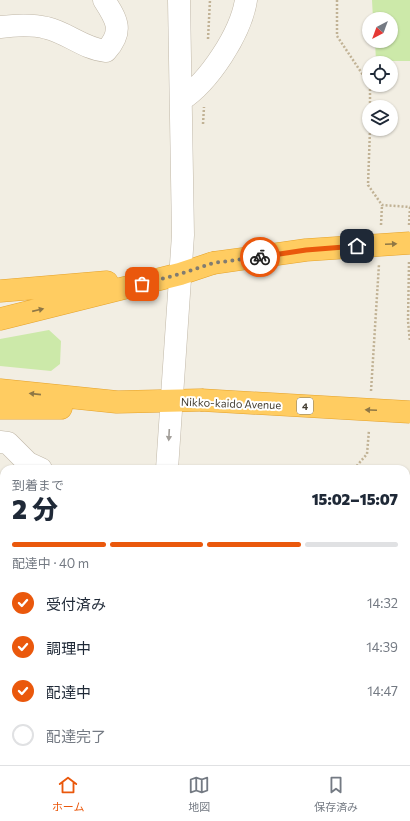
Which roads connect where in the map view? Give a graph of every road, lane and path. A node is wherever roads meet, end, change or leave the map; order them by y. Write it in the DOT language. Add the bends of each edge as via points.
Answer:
graph roads {
  1 [pos="210,0"];
  2 [pos="246,0"];
  3 [pos="337,0"];
  4 [pos="113,5"];
  5 [pos="177,5"];
  6 [pos="0,27"];
  7 [pos="209,32"];
  8 [pos="362,74"];
  9 [pos="181,100"];
  10 [pos="370,136"];
  11 [pos="382,206"];
  12 [pos="410,207"];
  13 [pos="381,229"];
  14 [pos="409,244"];
  15 [pos="379,260"];
  16 [pos="180,274"];
  17 [pos="0,291"];
  18 [pos="0,319"];
  19 [pos="410,342"];
  20 [pos="0,390"];
  21 [pos="371,392"];
  22 [pos="172,401"];
  23 [pos="118,402"];
  24 [pos="0,408"];
  25 [pos="410,412"];
  26 [pos="369,423"];
  27 [pos="0,442"];
  28 [pos="30,465"];
  29 [pos="167,465"];
  30 [pos="357,465"];
  1 -- 7 [label="path"];
  2 -- 9 [label="street" via="242,22 221,56 193,92"];
  3 -- 8 [label="path" via="337,36"];
  4 -- 6 [label="street" via="117,22 116,38 106,50 96,50 48,28 21,25"];
  5 -- 9 [label="street"];
  9 -- 16 [label="street" via="183,235"];
  10 -- 11 [label="path" via="368,185"];
  11 -- 12 [label="path"];
  11 -- 13 [label="path"];
  12 -- 14 [label="path"];
  16 -- 14 [label="highway, one-way, bridge" via="213,263 306,250"];
  14 -- 19 [label="path"];
  15 -- 21 [label="path"];
  16 -- 17 [label="highway"];
  18 -- 16 [label="highway, one-way"];
  16 -- 22 [label="street"];
  23 -- 20 [label="highway, 4, one-way"];
  22 -- 23 [label="highway, 4"];
  25 -- 22 [label="highway, Nikko-kaido Avenue / 4, one-way, bridge" via="201,400"];
  22 -- 29 [label="street, one-way"];
  23 -- 24 [label="highway, 4" via="66,408"];
  26 -- 30 [label="path" via="367,454"];
  27 -- 28 [label="street" via="8,443"];
}
